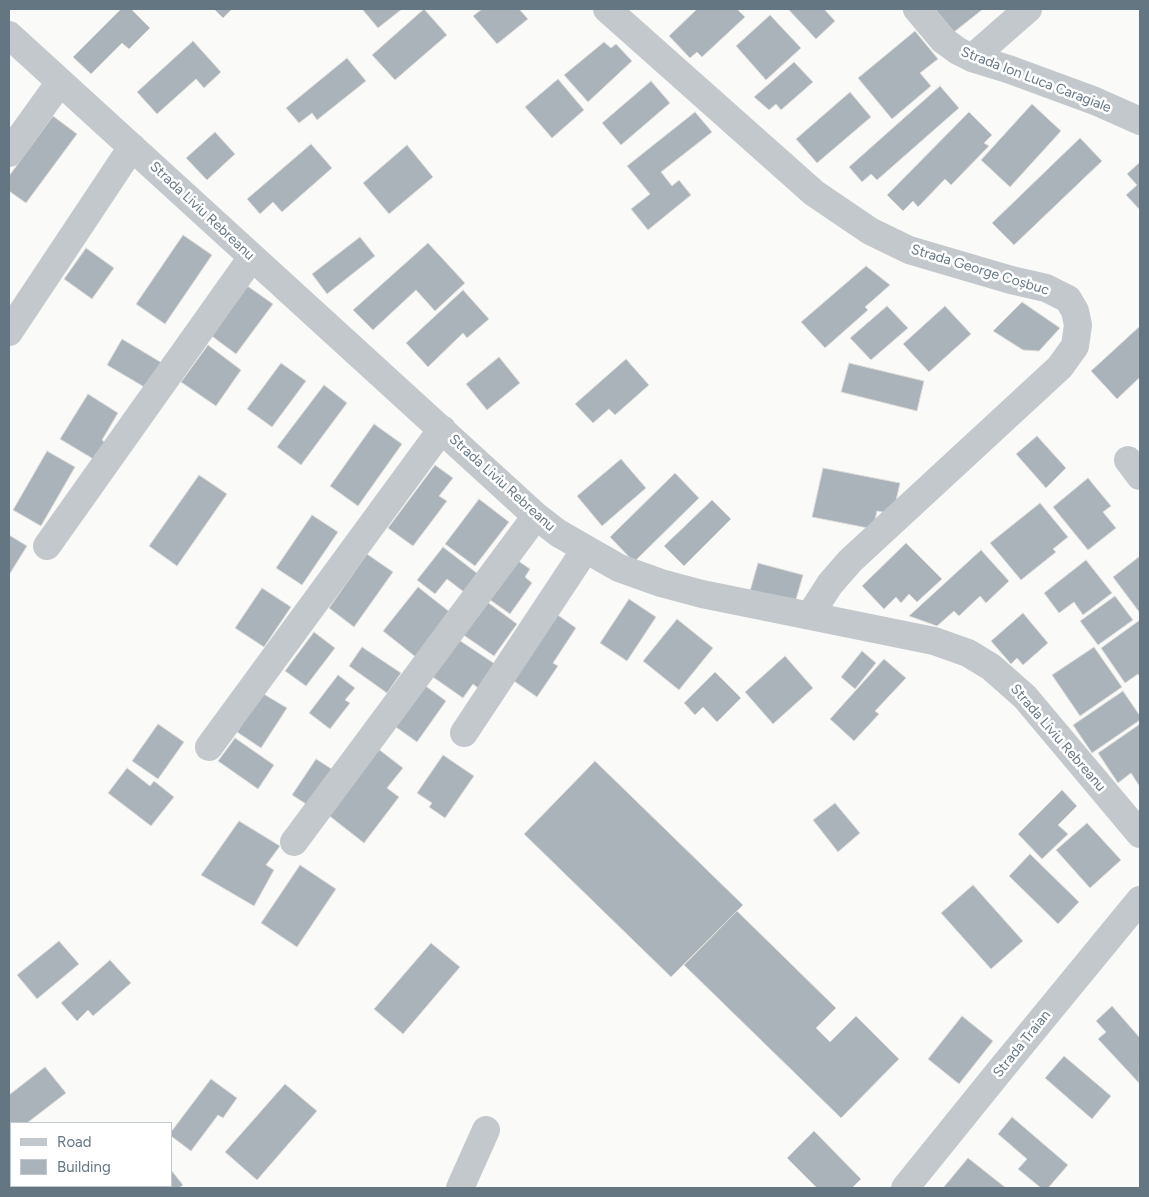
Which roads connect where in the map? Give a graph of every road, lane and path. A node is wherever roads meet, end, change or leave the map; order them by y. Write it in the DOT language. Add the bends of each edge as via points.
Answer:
graph roads {
  1 [pos="606,9"];
  2 [pos="917,9"];
  3 [pos="1028,9"];
  4 [pos="9,37"];
  5 [pos="972,58"];
  6 [pos="60,82"];
  7 [pos="1140,121"];
  8 [pos="132,147"];
  9 [pos="9,153"];
  10 [pos="252,257"];
  11 [pos="9,332"];
  12 [pos="442,430"];
  13 [pos="536,516"];
  14 [pos="47,546"];
  15 [pos="585,550"];
  16 [pos="810,616"];
  17 [pos="464,732"];
  18 [pos="209,747"];
  19 [pos="1140,834"];
  20 [pos="294,842"];
  21 [pos="1140,900"];
  22 [pos="486,1130"];
  23 [pos="460,1188"];
  24 [pos="905,1188"];
  1 -- 16 [label="street, Strada George Coșbuc" via="814,193 870,231 909,250 1046,288 1068,298 1075,311 1078,325 1075,346 1060,368 850,561 830,584"];
  2 -- 5 [label="street, Strada Ion Luca Caragiale" via="943,40"];
  3 -- 5 [label="street"];
  4 -- 6 [label="street, Strada Liviu Rebreanu"];
  5 -- 7 [label="street, Strada Ion Luca Caragiale" via="1095,101"];
  6 -- 8 [label="street, Strada Liviu Rebreanu"];
  6 -- 9 [label="street"];
  8 -- 10 [label="street, Strada Liviu Rebreanu"];
  8 -- 11 [label="street"];
  10 -- 12 [label="street, Strada Liviu Rebreanu"];
  10 -- 14 [label="street"];
  12 -- 13 [label="street, Strada Liviu Rebreanu"];
  12 -- 18 [label="street"];
  13 -- 15 [label="street, Strada Liviu Rebreanu"];
  13 -- 20 [label="street"];
  15 -- 16 [label="street, Strada Liviu Rebreanu" via="619,568 661,583"];
  15 -- 17 [label="street"];
  16 -- 19 [label="street, Strada Liviu Rebreanu" via="934,641 968,653 991,667 1024,696"];
  21 -- 24 [label="street, Strada Traian"];
  22 -- 23 [label="street"];
}
